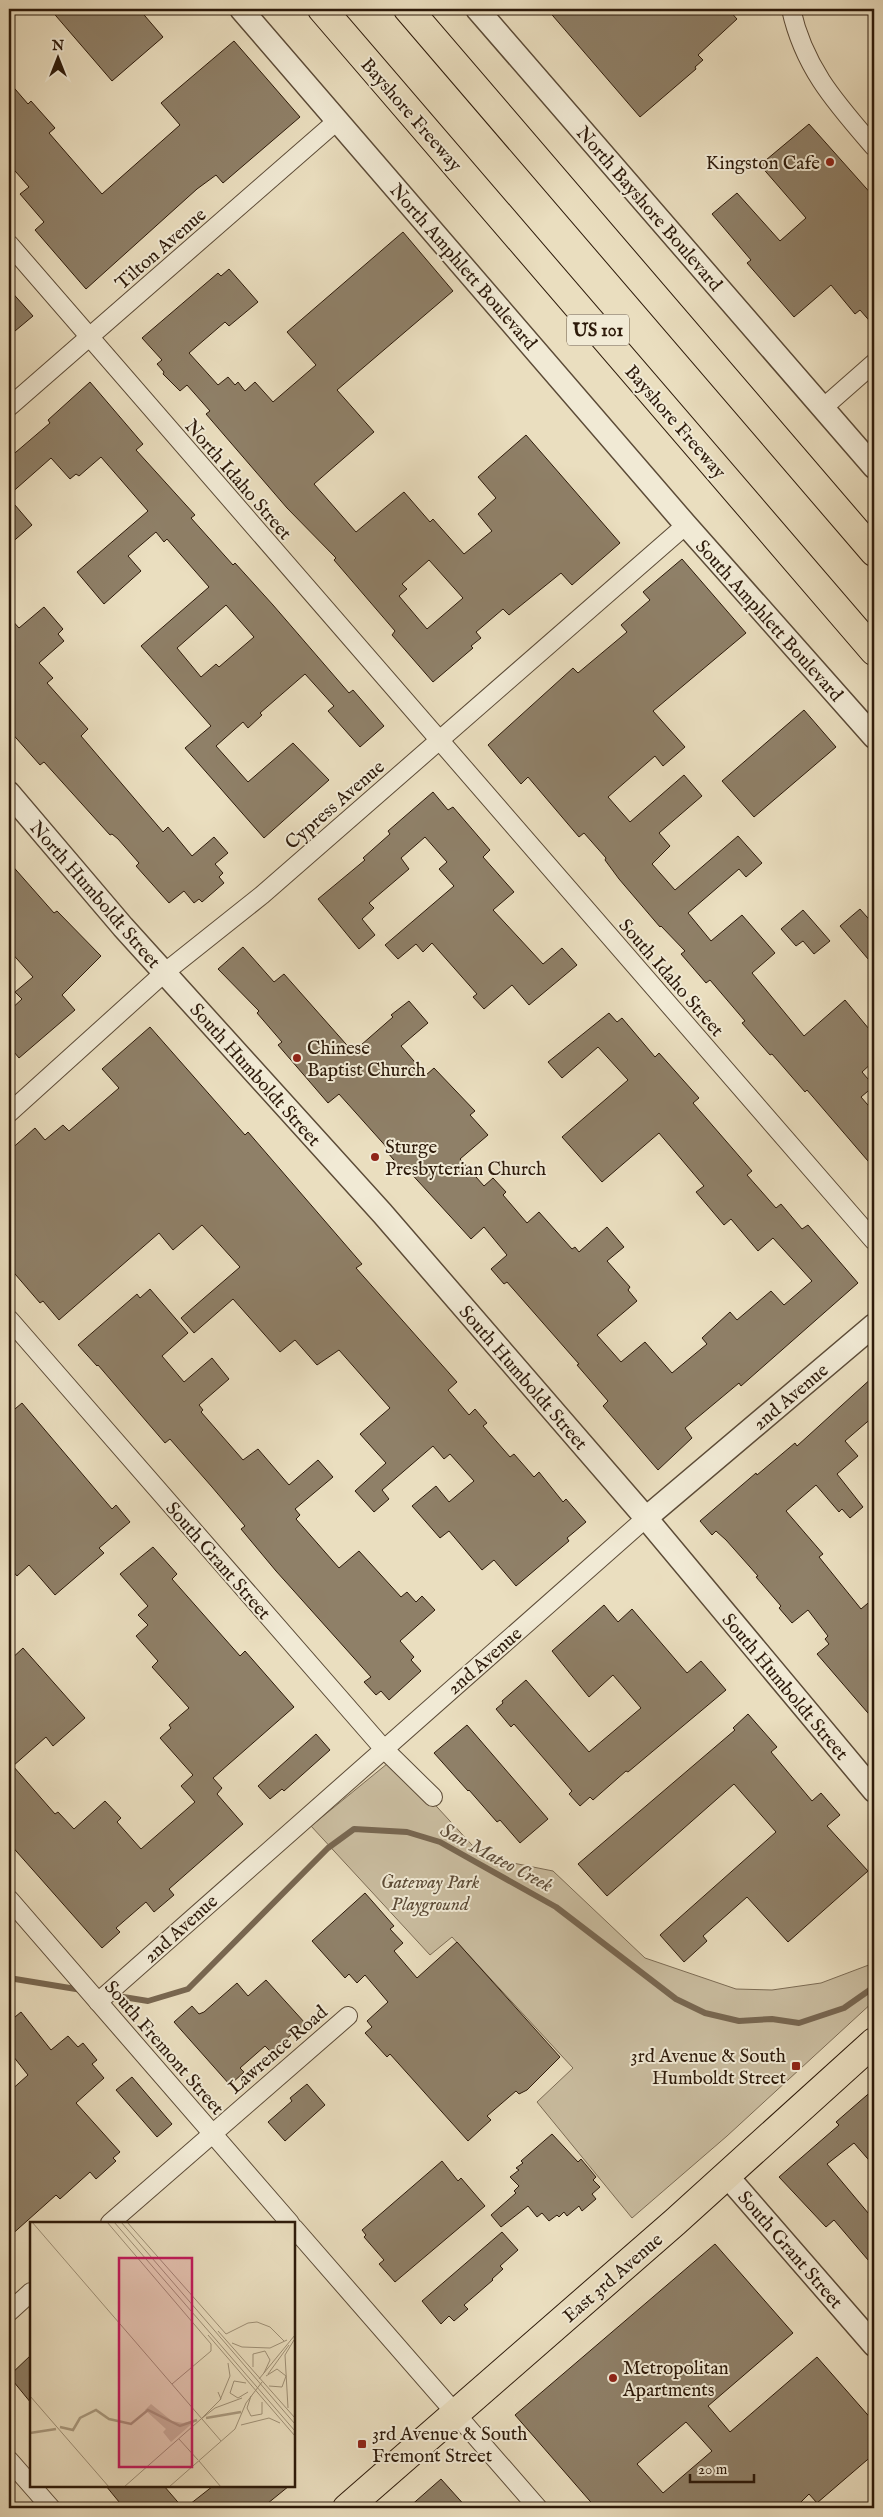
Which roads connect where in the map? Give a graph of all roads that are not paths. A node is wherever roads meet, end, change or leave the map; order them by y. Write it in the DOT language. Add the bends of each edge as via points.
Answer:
graph roads {
  1 [pos="241,9"];
  2 [pos="322,9"];
  3 [pos="408,9"];
  4 [pos="477,9"];
  5 [pos="791,9"];
  6 [pos="338,120"];
  7 [pos="874,147"];
  8 [pos="9,244"];
  9 [pos="88,338"];
  10 [pos="874,363"];
  11 [pos="9,407"];
  12 [pos="824,407"];
  13 [pos="874,467"];
  14 [pos="686,525"];
  15 [pos="874,552"];
  16 [pos="874,651"];
  17 [pos="874,737"];
  18 [pos="438,741"];
  19 [pos="9,793"];
  20 [pos="164,972"];
  21 [pos="9,1113"];
  22 [pos="874,1241"];
  23 [pos="9,1319"];
  24 [pos="874,1324"];
  25 [pos="646,1518"];
  26 [pos="383,1748"];
  27 [pos="874,1791"];
  28 [pos="433,1797"];
  29 [pos="9,1899"];
  30 [pos="98,2002"];
  31 [pos="348,2016"];
  32 [pos="874,2042"];
  33 [pos="211,2134"];
  34 [pos="727,2176"];
  35 [pos="111,2222"];
  36 [pos="289,2222"];
  37 [pos="295,2229"];
  38 [pos="30,2293"];
  39 [pos="9,2312"];
  40 [pos="874,2345"];
  41 [pos="458,2414"];
  42 [pos="9,2460"];
  43 [pos="30,2484"];
  44 [pos="33,2487"];
  45 [pos="51,2508"];
  46 [pos="347,2508"];
  47 [pos="538,2508"];
  1 -- 6 [label="street, North Amphlett Boulevard"];
  2 -- 16 [label="main road, Bayshore Freeway / US 101"];
  3 -- 15 [label="main road"];
  4 -- 12 [label="street, North Bayshore Boulevard"];
  5 -- 7 [label="street" via="798,37 826,91"];
  6 -- 9 [label="street, Tilton Avenue"];
  6 -- 14 [label="street, North Amphlett Boulevard"];
  8 -- 9 [label="street, North Idaho Street"];
  9 -- 11 [label="street, Tilton Avenue"];
  9 -- 18 [label="street, North Idaho Street"];
  10 -- 12 [label="street"];
  12 -- 13 [label="street, North Bayshore Boulevard"];
  14 -- 17 [label="street, South Amphlett Boulevard"];
  14 -- 18 [label="street, Cypress Avenue"];
  18 -- 20 [label="street, Cypress Avenue" via="262,895"];
  18 -- 22 [label="street, South Idaho Street"];
  19 -- 20 [label="street, North Humboldt Street"];
  20 -- 21 [label="street, Cypress Avenue"];
  20 -- 25 [label="street, South Humboldt Street" via="382,1213"];
  23 -- 26 [label="street, South Grant Street"];
  24 -- 25 [label="street, 2nd Avenue"];
  25 -- 26 [label="street, 2nd Avenue"];
  25 -- 27 [label="street, South Humboldt Street"];
  26 -- 28 [label="street, South Grant Street"];
  26 -- 30 [label="street, 2nd Avenue"];
  29 -- 30 [label="street, South Fremont Street"];
  30 -- 33 [label="street, South Fremont Street"];
  31 -- 33 [label="street, Lawrence Road"];
  32 -- 34 [label="main road, East 3rd Avenue"];
  33 -- 35 [label="street"];
  33 -- 36 [label="street, South Fremont Street"];
  34 -- 40 [label="street, South Grant Street"];
  34 -- 41 [label="main road, East 3rd Avenue"];
  37 -- 41 [label="street"];
  38 -- 39 [label="street"];
  41 -- 46 [label="main road, East 3rd Avenue"];
  41 -- 47 [label="street"];
  42 -- 43 [label="street"];
  44 -- 45 [label="street"];
}
